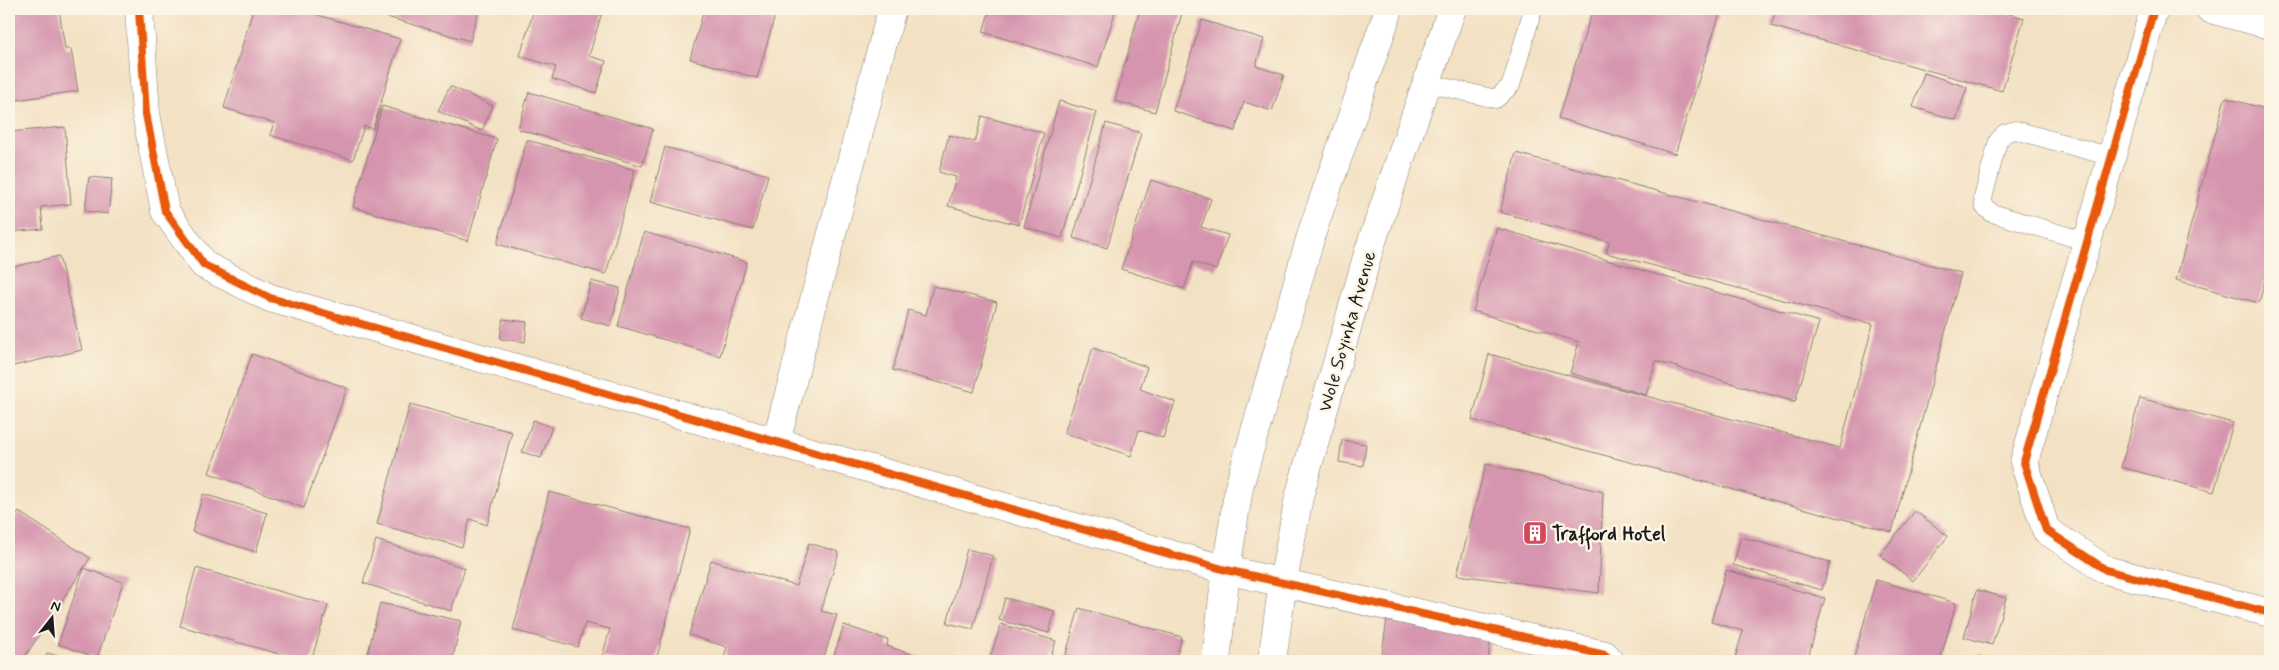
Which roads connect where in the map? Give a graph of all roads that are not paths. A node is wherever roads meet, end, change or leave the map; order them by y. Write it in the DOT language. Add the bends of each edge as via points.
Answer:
graph roads {
  1 [pos="139,9"];
  2 [pos="892,9"];
  3 [pos="1389,9"];
  4 [pos="1452,9"];
  5 [pos="1533,9"];
  6 [pos="2154,9"];
  7 [pos="2210,9"];
  8 [pos="2270,26"];
  9 [pos="1426,83"];
  10 [pos="2112,157"];
  11 [pos="2087,242"];
  12 [pos="776,442"];
  13 [pos="1226,570"];
  14 [pos="1283,582"];
  15 [pos="2270,613"];
  16 [pos="1216,661"];
  17 [pos="1272,661"];
  18 [pos="1610,661"];
  1 -- 12 [label="street" via="146,114 165,211 204,265 270,298"];
  2 -- 12 [label="street"];
  3 -- 13 [label="street" via="1312,232 1239,487"];
  4 -- 9 [label="street, Wole Soyinka Avenue"];
  5 -- 9 [label="lane" via="1511,85 1496,99"];
  6 -- 10 [label="street"];
  7 -- 8 [label="street"];
  9 -- 14 [label="street, Wole Soyinka Avenue" via="1366,260 1299,497"];
  10 -- 11 [label="street"];
  10 -- 11 [label="lane" via="2015,130 2005,133 1998,141 1983,198 1984,206 1992,213"];
  11 -- 15 [label="street" via="2024,462 2046,530 2106,570"];
  12 -- 13 [label="street"];
  13 -- 14 [label="street"];
  13 -- 16 [label="street"];
  14 -- 17 [label="street, Wole Soyinka Avenue"];
  14 -- 18 [label="street" via="1605,655"];
}
